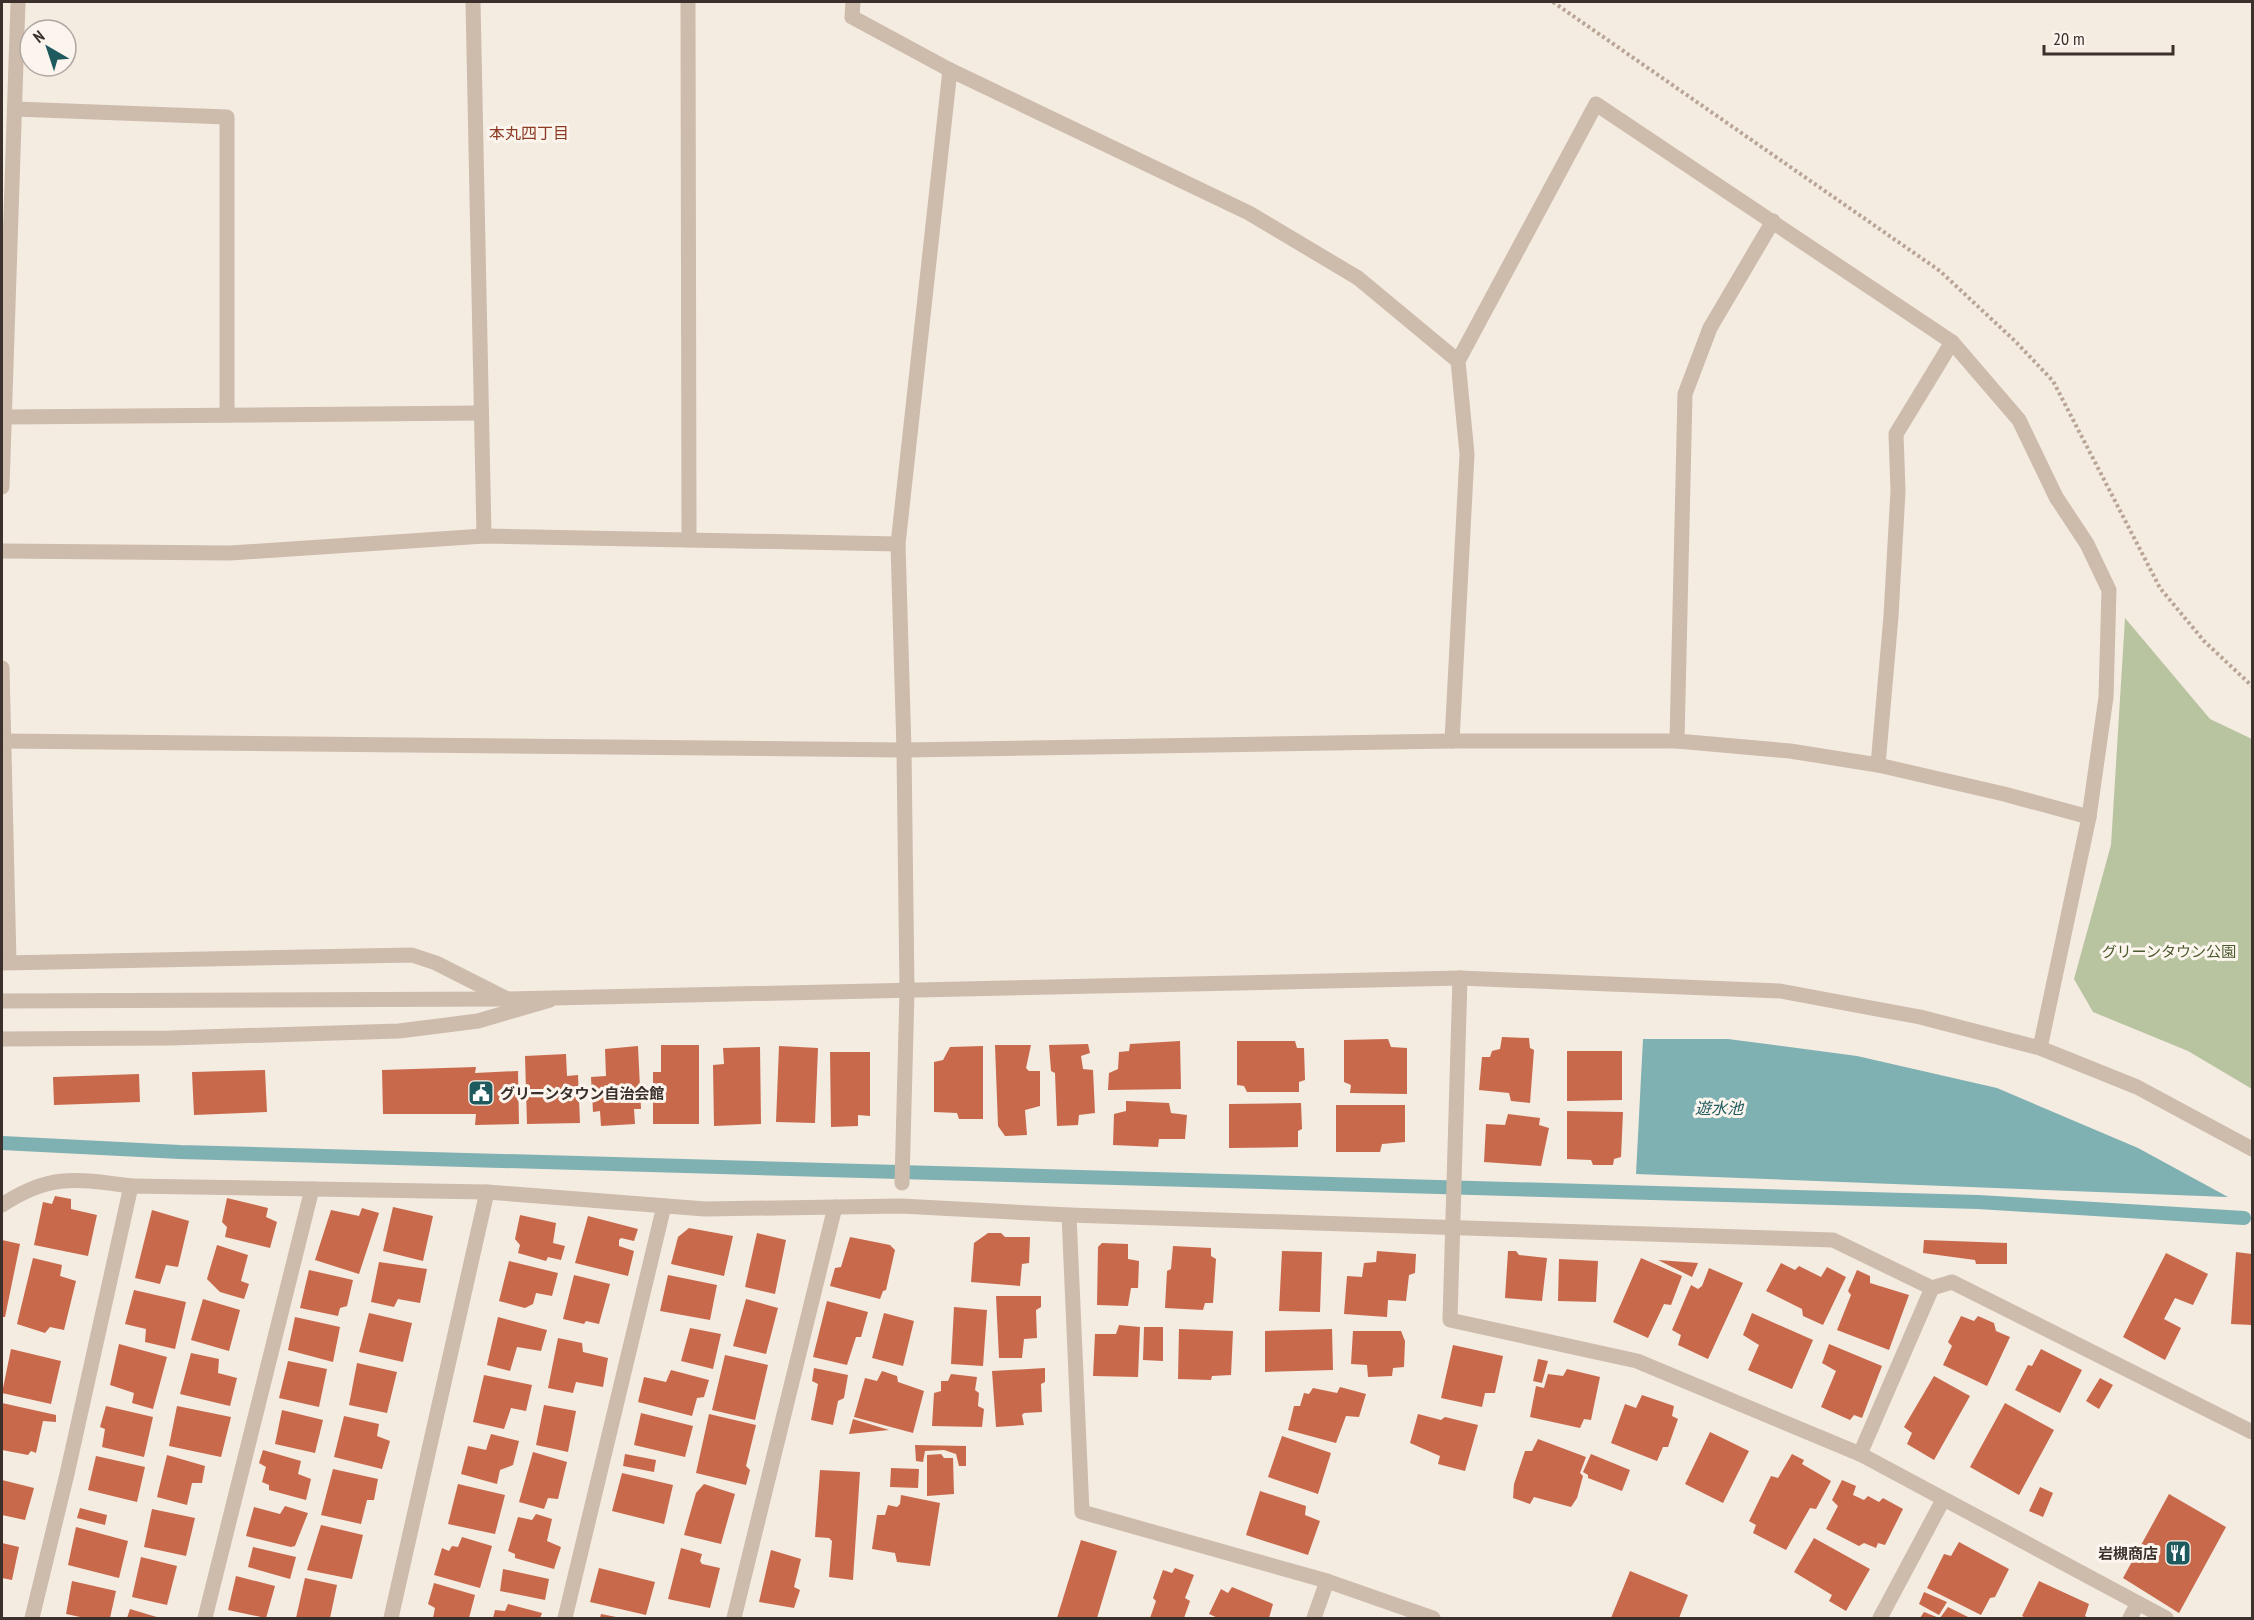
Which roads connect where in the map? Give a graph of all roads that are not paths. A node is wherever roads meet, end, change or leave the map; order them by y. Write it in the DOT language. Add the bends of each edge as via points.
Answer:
graph roads {
  1 [pos="18,2"];
  2 [pos="473,2"];
  3 [pos="688,2"];
  4 [pos="853,2"];
  5 [pos="950,70"];
  6 [pos="15,109"];
  7 [pos="1773,221"];
  8 [pos="1952,342"];
  9 [pos="1458,361"];
  10 [pos="481,413"];
  11 [pos="227,415"];
  12 [pos="4,417"];
  13 [pos="2,487"];
  14 [pos="484,536"];
  15 [pos="688,540"];
  16 [pos="898,544"];
  17 [pos="2,551"];
  18 [pos="2,668"];
  19 [pos="2,740"];
  20 [pos="1452,741"];
  21 [pos="1677,741"];
  22 [pos="904,750"];
  23 [pos="1878,765"];
  24 [pos="2090,817"];
  25 [pos="5,962"];
  26 [pos="1460,978"];
  27 [pos="907,991"];
  28 [pos="561,997"];
  29 [pos="507,999"];
  30 [pos="2,1001"];
  31 [pos="2,1039"];
  32 [pos="2040,1048"];
  33 [pos="2253,1149"];
  34 [pos="902,1183"];
  35 [pos="131,1186"];
  36 [pos="312,1189"];
  37 [pos="487,1192"];
  38 [pos="2,1204"];
  39 [pos="664,1206"];
  40 [pos="835,1207"];
  41 [pos="1069,1215"];
  42 [pos="1453,1229"];
  43 [pos="1932,1288"];
  44 [pos="2253,1432"];
  45 [pos="1860,1454"];
  46 [pos="1943,1500"];
  47 [pos="1327,1581"];
  48 [pos="2138,1603"];
  49 [pos="32,1618"];
  50 [pos="205,1618"];
  51 [pos="391,1618"];
  52 [pos="565,1618"];
  53 [pos="734,1618"];
  54 [pos="1314,1618"];
  55 [pos="1433,1618"];
  56 [pos="1880,1618"];
  57 [pos="2130,1618"];
  58 [pos="2166,1618"];
  1 -- 6 [label="street"];
  2 -- 10 [label="street"];
  3 -- 15 [label="street"];
  4 -- 5 [label="street" via="852,17"];
  5 -- 9 [label="street" via="1249,213 1358,278"];
  5 -- 16 [label="street"];
  6 -- 11 [label="street" via="227,117"];
  6 -- 12 [label="street"];
  7 -- 8 [label="street"];
  7 -- 9 [label="street" via="1596,104"];
  7 -- 21 [label="street" via="1710,328 1685,394"];
  8 -- 23 [label="street" via="1896,434 1898,503"];
  8 -- 24 [label="street" via="2019,420 2056,497 2087,544 2109,590 2106,697"];
  9 -- 20 [label="street" via="1467,454"];
  10 -- 11 [label="street"];
  10 -- 14 [label="street"];
  11 -- 12 [label="street"];
  12 -- 13 [label="street"];
  14 -- 15 [label="street"];
  14 -- 17 [label="street" via="230,553"];
  15 -- 16 [label="street"];
  16 -- 22 [label="street"];
  18 -- 19 [label="street"];
  19 -- 22 [label="street"];
  19 -- 25 [label="street"];
  20 -- 21 [label="street"];
  20 -- 22 [label="street"];
  21 -- 23 [label="street" via="1790,751"];
  22 -- 27 [label="street"];
  23 -- 24 [label="street"];
  24 -- 32 [label="street"];
  25 -- 29 [label="street" via="412,955"];
  26 -- 27 [label="street"];
  26 -- 32 [label="street" via="1780,991 1920,1017"];
  26 -- 42 [label="street"];
  27 -- 28 [label="street"];
  27 -- 34 [label="street"];
  28 -- 29 [label="street"];
  28 -- 31 [label="street" via="478,1021 399,1031"];
  29 -- 30 [label="street"];
  32 -- 33 [label="street" via="2137,1087"];
  35 -- 36 [label="street"];
  35 -- 38 [label="street" via="72,1178 27,1188"];
  35 -- 49 [label="street"];
  36 -- 37 [label="street"];
  36 -- 50 [label="street"];
  37 -- 39 [label="street"];
  37 -- 51 [label="street"];
  39 -- 40 [label="street"];
  39 -- 52 [label="street"];
  40 -- 41 [label="street" via="901,1206"];
  40 -- 53 [label="street"];
  41 -- 42 [label="street"];
  41 -- 47 [label="street" via="1082,1512"];
  42 -- 43 [label="street" via="1833,1240"];
  42 -- 45 [label="street" via="1450,1320 1637,1361"];
  43 -- 44 [label="street" via="1952,1282"];
  43 -- 45 [label="street"];
  45 -- 46 [label="street"];
  46 -- 48 [label="street"];
  46 -- 56 [label="street"];
  47 -- 54 [label="street"];
  47 -- 55 [label="street"];
  48 -- 57 [label="street"];
  48 -- 58 [label="street"];
}
